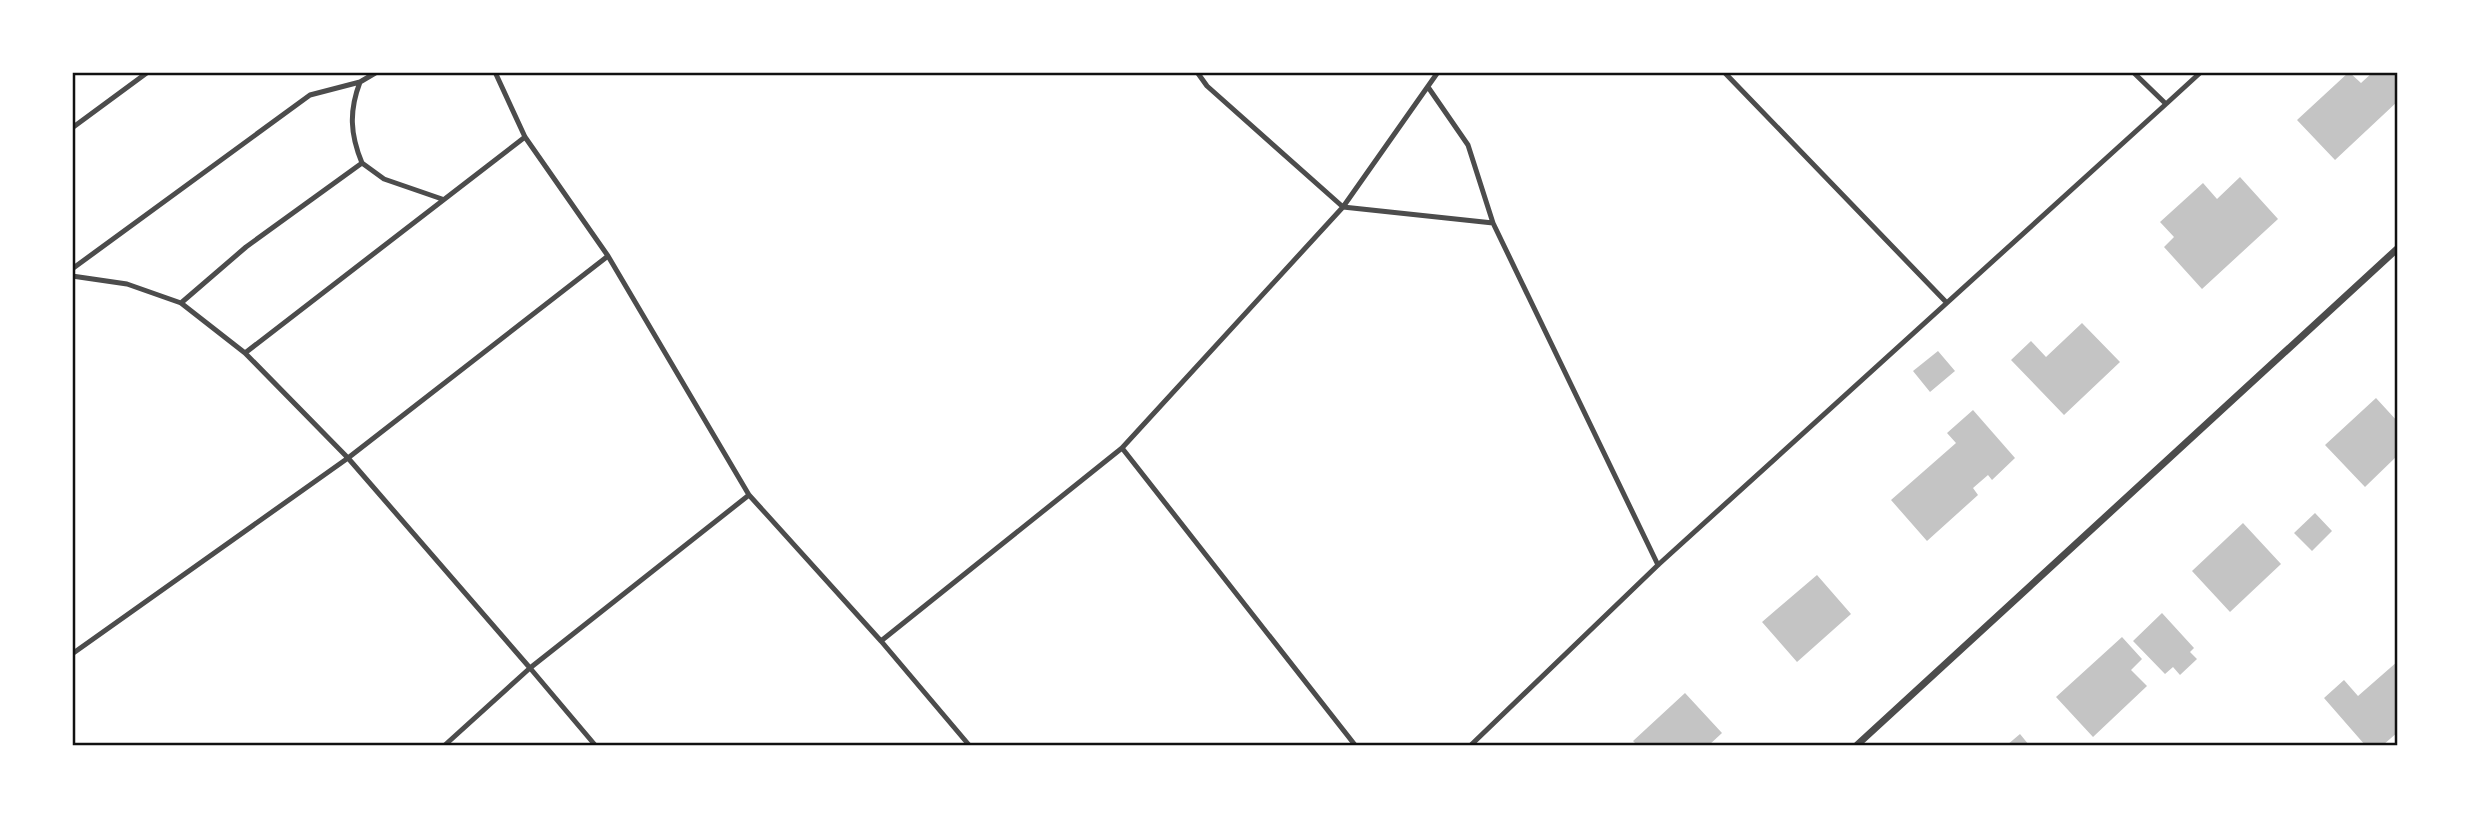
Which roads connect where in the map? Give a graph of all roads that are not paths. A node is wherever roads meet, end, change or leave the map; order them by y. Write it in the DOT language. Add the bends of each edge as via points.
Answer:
graph roads {
  1 [pos="148,72"];
  2 [pos="377,72"];
  3 [pos="495,72"];
  4 [pos="1197,72"];
  5 [pos="1438,72"];
  6 [pos="1724,72"];
  7 [pos="2133,72"];
  8 [pos="2201,72"];
  9 [pos="360,82"];
  10 [pos="1428,87"];
  11 [pos="2166,104"];
  12 [pos="72,128"];
  13 [pos="525,137"];
  14 [pos="362,163"];
  15 [pos="442,199"];
  16 [pos="1343,207"];
  17 [pos="1493,223"];
  18 [pos="2398,248"];
  19 [pos="608,256"];
  20 [pos="72,269"];
  21 [pos="72,276"];
  22 [pos="1946,302"];
  23 [pos="181,303"];
  24 [pos="245,353"];
  25 [pos="1122,448"];
  26 [pos="348,458"];
  27 [pos="749,495"];
  28 [pos="1658,565"];
  29 [pos="881,641"];
  30 [pos="72,654"];
  31 [pos="530,668"];
  32 [pos="445,745"];
  33 [pos="595,745"];
  34 [pos="969,745"];
  35 [pos="1355,745"];
  36 [pos="1471,745"];
  37 [pos="1857,745"];
  1 -- 12 [label="lane"];
  2 -- 9 [label="lane"];
  3 -- 13 [label="lane"];
  4 -- 16 [label="lane"];
  5 -- 10 [label="lane"];
  6 -- 22 [label="lane"];
  7 -- 11 [label="lane"];
  8 -- 11 [label="lane"];
  9 -- 14 [label="lane" via="351,123"];
  9 -- 20 [label="lane" via="310,95"];
  10 -- 16 [label="lane"];
  10 -- 17 [label="lane" via="1468,145"];
  11 -- 22 [label="lane"];
  13 -- 15 [label="lane"];
  13 -- 19 [label="lane"];
  14 -- 15 [label="lane" via="384,179"];
  14 -- 23 [label="lane" via="246,247"];
  15 -- 24 [label="lane"];
  16 -- 17 [label="lane"];
  16 -- 25 [label="lane"];
  17 -- 28 [label="lane"];
  18 -- 37 [label="street"];
  19 -- 26 [label="lane"];
  19 -- 27 [label="lane"];
  21 -- 23 [label="lane" via="127,284"];
  22 -- 28 [label="lane"];
  23 -- 24 [label="lane"];
  24 -- 26 [label="lane"];
  25 -- 29 [label="lane"];
  25 -- 35 [label="lane"];
  26 -- 30 [label="lane"];
  26 -- 31 [label="lane"];
  27 -- 29 [label="lane"];
  27 -- 31 [label="lane"];
  28 -- 36 [label="lane"];
  29 -- 34 [label="lane"];
  31 -- 32 [label="lane"];
  31 -- 33 [label="lane"];
}
